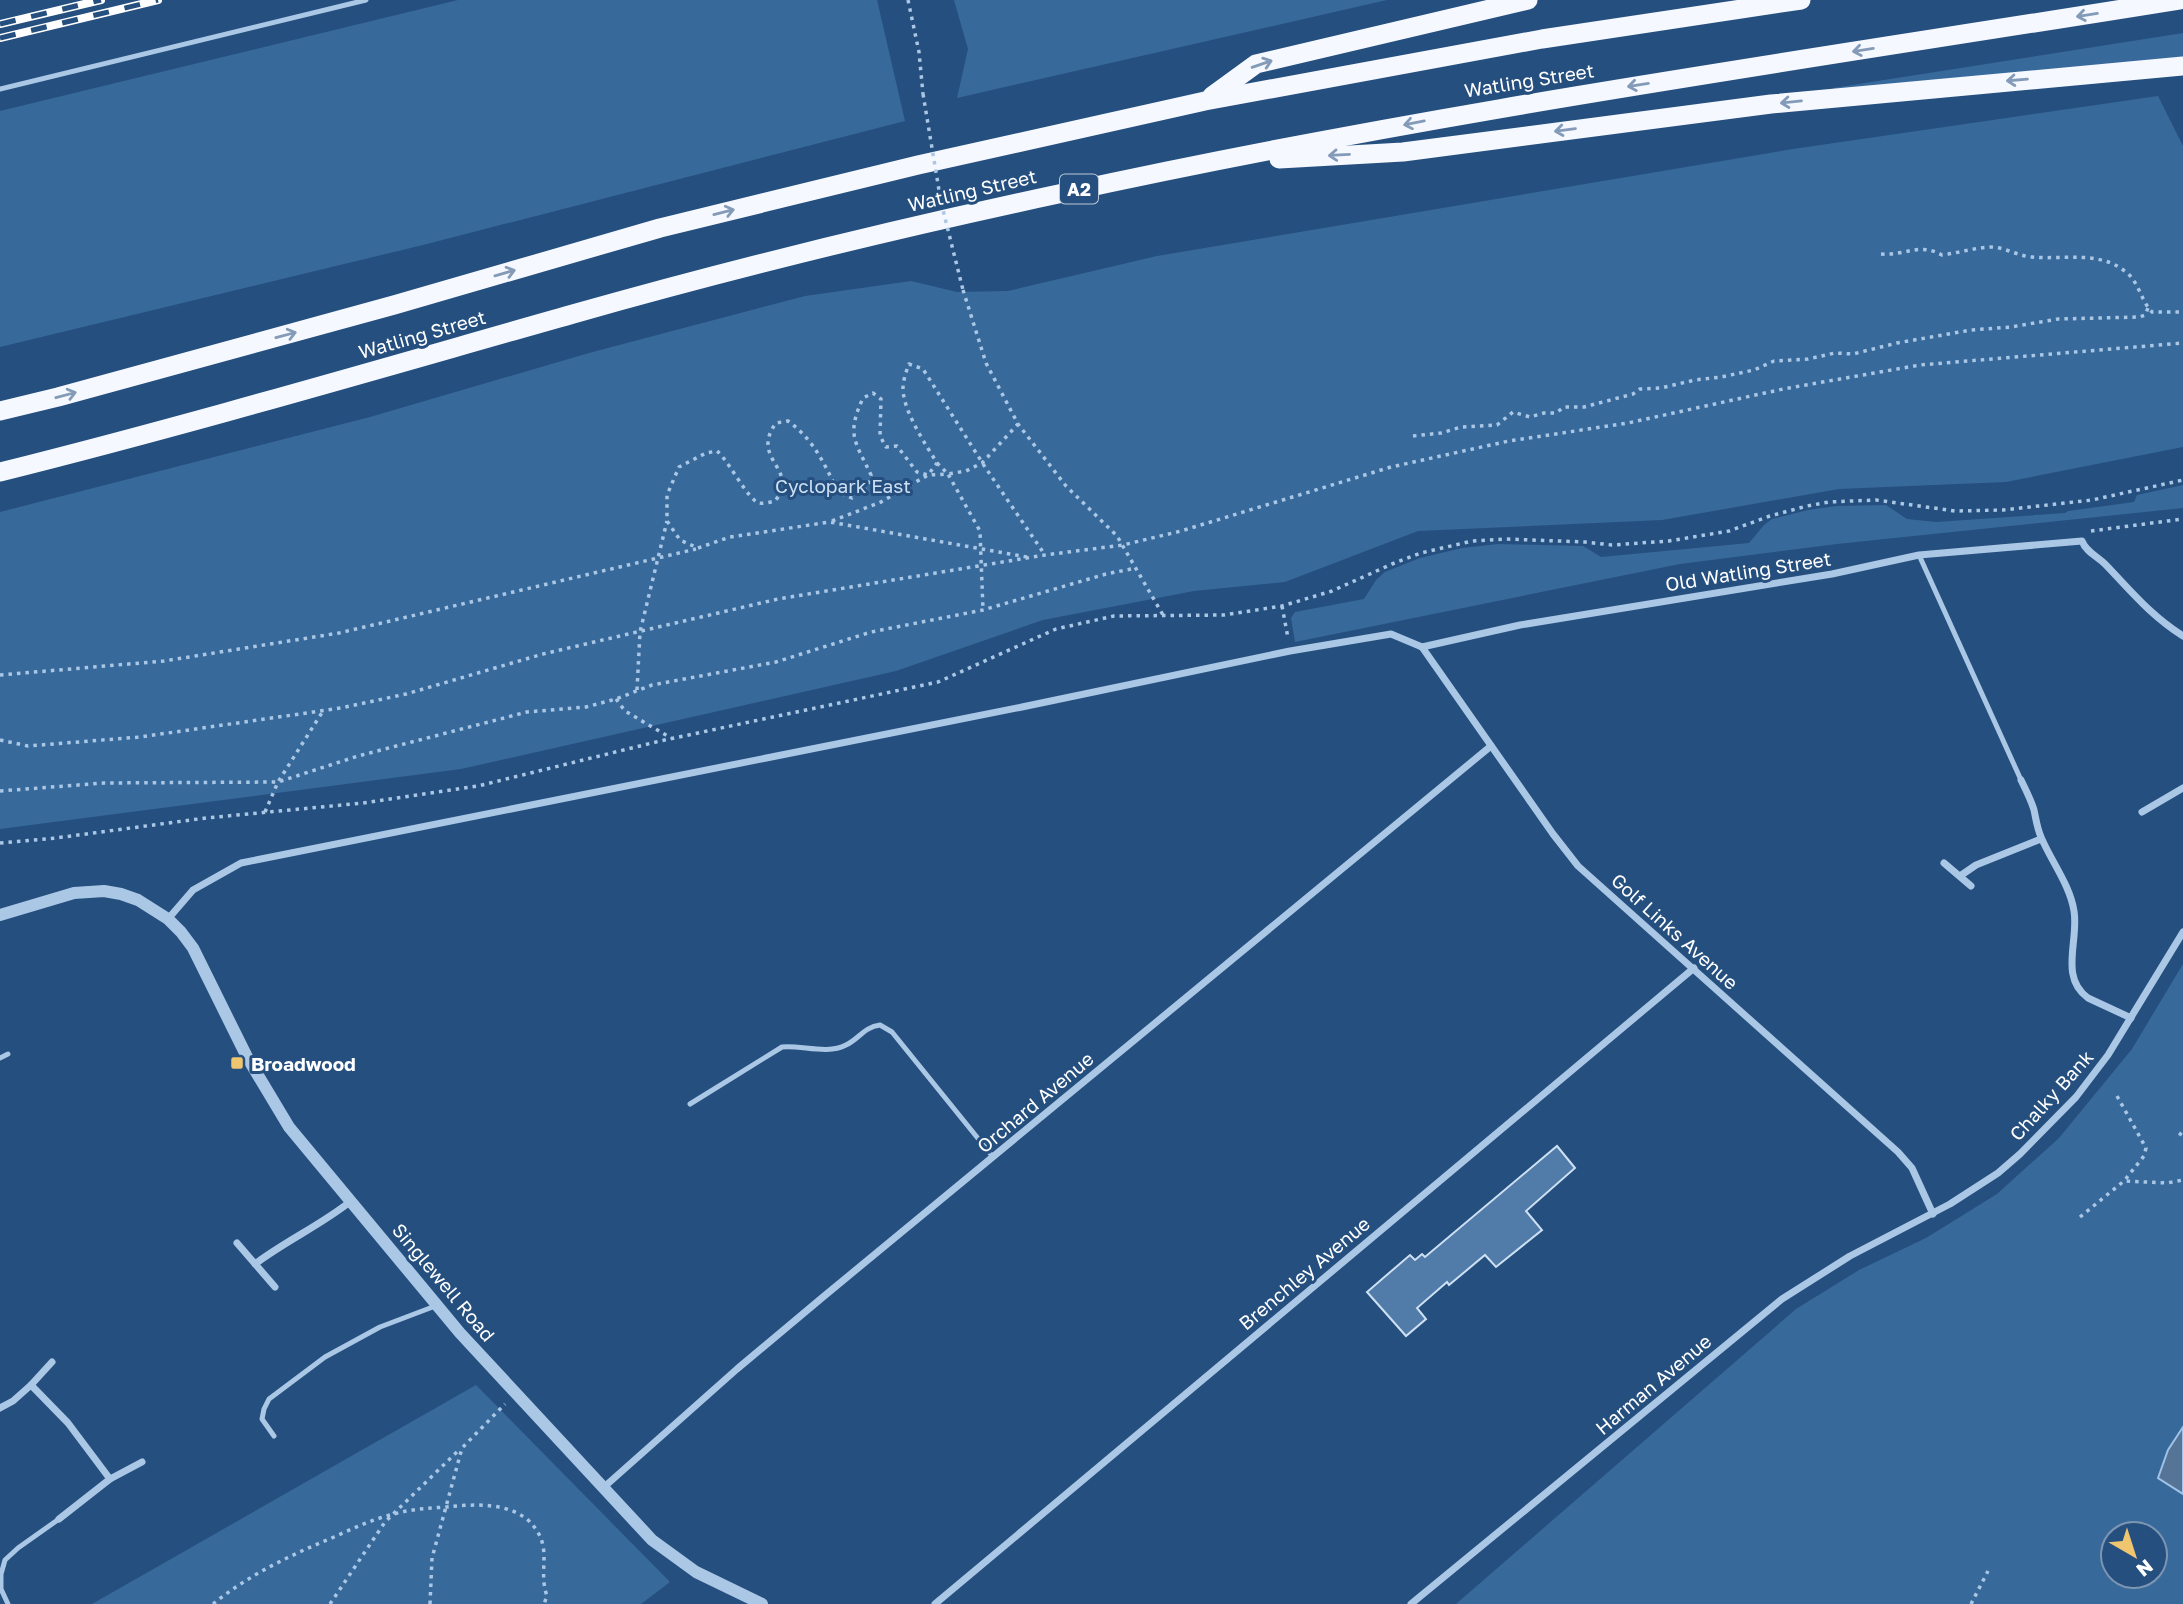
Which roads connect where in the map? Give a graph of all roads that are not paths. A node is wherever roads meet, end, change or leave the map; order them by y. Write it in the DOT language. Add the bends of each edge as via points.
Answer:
graph roads {
  1 [pos="366,0"];
  2 [pos="1528,0"];
  3 [pos="1801,0"];
  4 [pos="2179,0"];
  5 [pos="2183,66"];
  6 [pos="0,89"];
  7 [pos="1205,101"];
  8 [pos="1207,162"];
  9 [pos="0,411"];
  10 [pos="0,472"];
  11 [pos="1919,555"];
  12 [pos="2183,636"];
  13 [pos="1422,647"];
  14 [pos="1491,746"];
  15 [pos="2021,780"];
  16 [pos="2183,788"];
  17 [pos="2142,812"];
  18 [pos="2041,839"];
  19 [pos="1944,863"];
  20 [pos="1959,876"];
  21 [pos="1971,886"];
  22 [pos="0,915"];
  23 [pos="169,919"];
  24 [pos="2183,932"];
  25 [pos="1694,968"];
  26 [pos="2131,1018"];
  27 [pos="8,1054"];
  28 [pos="0,1058"];
  29 [pos="690,1104"];
  30 [pos="993,1157"];
  31 [pos="351,1201"];
  32 [pos="1933,1214"];
  33 [pos="237,1244"];
  34 [pos="255,1264"];
  35 [pos="275,1287"];
  36 [pos="438,1306"];
  37 [pos="52,1362"];
  38 [pos="31,1385"];
  39 [pos="0,1408"];
  40 [pos="274,1436"];
  41 [pos="142,1462"];
  42 [pos="110,1479"];
  43 [pos="603,1488"];
  44 [pos="59,1519"];
  45 [pos="8,1604"];
  46 [pos="762,1604"];
  47 [pos="935,1604"];
  48 [pos="1411,1604"];
  1 -- 6 [label="lane"];
  7 -- 2 [label="highway, one-way" via="1256,64"];
  3 -- 7 [label="highway, Watling Street" via="1542,40"];
  4 -- 8 [label="highway, Watling Street / A2, one-way" via="1454,115"];
  5 -- 8 [label="highway, one-way" via="1771,104 1403,152"];
  9 -- 7 [label="highway, Watling Street, one-way" via="381,309 660,228"];
  8 -- 10 [label="highway, Watling Street / A2" via="788,258"];
  11 -- 12 [label="street, Old Watling Street" via="2082,541 2085,550 2103,562 2149,611"];
  11 -- 13 [label="street, Old Watling Street" via="1832,574 1520,625"];
  11 -- 15 [label="lane"];
  13 -- 14 [label="street, Golf Links Avenue"];
  13 -- 23 [label="street" via="1391,634 1290,651 241,863 193,890"];
  14 -- 25 [label="street, Golf Links Avenue" via="1578,866"];
  14 -- 30 [label="street, Orchard Avenue"];
  15 -- 18 [label="street"];
  16 -- 17 [label="street"];
  18 -- 20 [label="street" via="1976,864"];
  18 -- 26 [label="street" via="2074,907 2071,973 2075,984 2088,998"];
  19 -- 20 [label="street"];
  20 -- 21 [label="street"];
  22 -- 23 [label="street, Singlewell Road" via="74,893 97,891 131,897"];
  23 -- 31 [label="street, Singlewell Road" via="191,946 284,1120"];
  24 -- 26 [label="street, Chalky Bank"];
  25 -- 32 [label="street, Golf Links Avenue" via="1898,1152 1912,1168"];
  25 -- 47 [label="street, Brenchley Avenue"];
  26 -- 32 [label="street, Chalky Bank" via="2088,1083 2037,1138 1997,1173"];
  27 -- 28 [label="lane"];
  29 -- 30 [label="lane" via="782,1047 842,1047 880,1025 892,1032"];
  30 -- 43 [label="street, Orchard Avenue"];
  31 -- 34 [label="street"];
  31 -- 36 [label="street, Singlewell Road"];
  32 -- 48 [label="street, Harman Avenue" via="1840,1261 1782,1299"];
  33 -- 34 [label="street"];
  34 -- 35 [label="street"];
  36 -- 40 [label="lane" via="380,1327 325,1357 269,1399 262,1419"];
  36 -- 43 [label="street, Singlewell Road"];
  37 -- 38 [label="street"];
  38 -- 39 [label="street"];
  38 -- 42 [label="street" via="68,1423"];
  41 -- 42 [label="street"];
  42 -- 44 [label="street"];
  43 -- 46 [label="street, Singlewell Road" via="652,1540 696,1572"];
  44 -- 45 [label="lane" via="5,1560 1,1589"];
}
